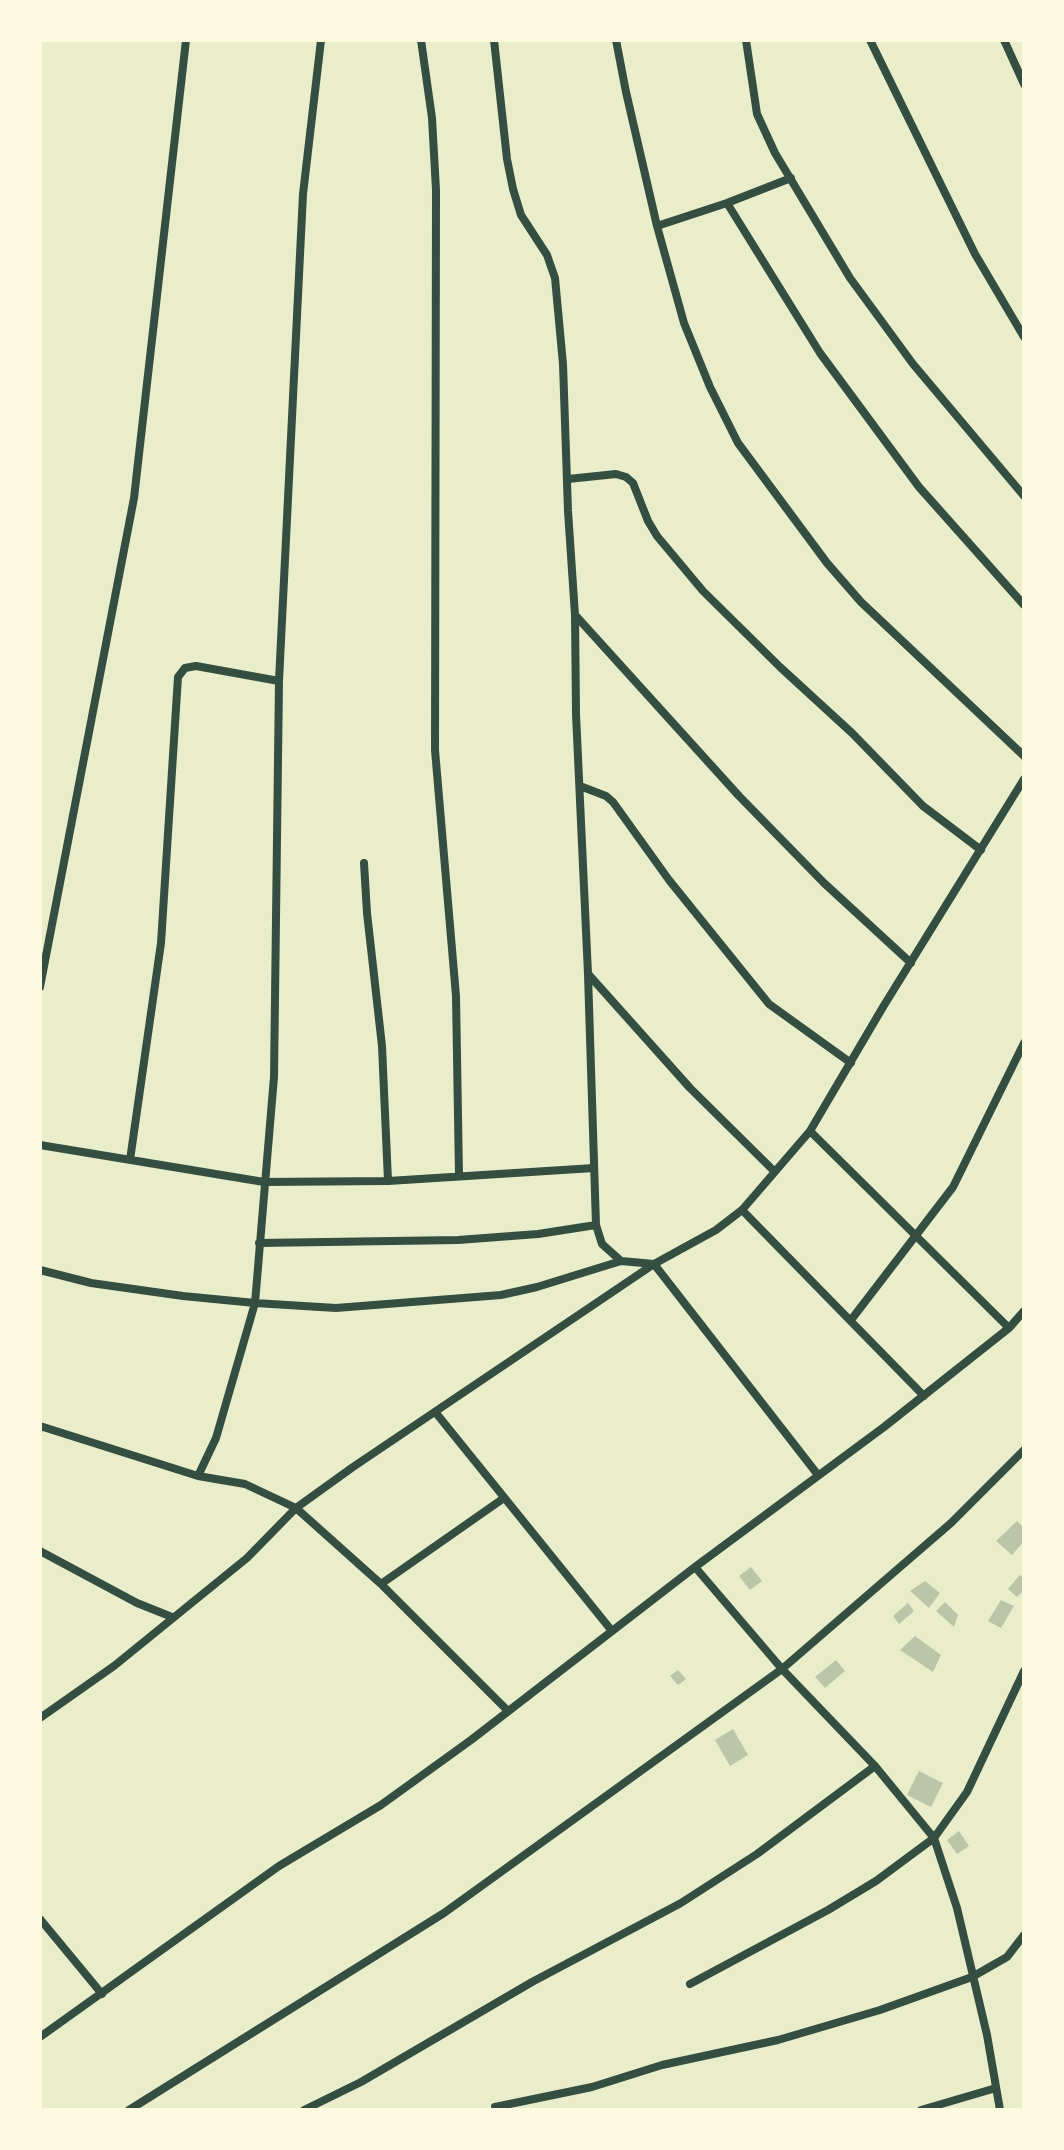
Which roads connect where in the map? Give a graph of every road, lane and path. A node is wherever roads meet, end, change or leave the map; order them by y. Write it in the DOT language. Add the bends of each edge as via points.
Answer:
graph roads {
  1 [pos="186,40"];
  2 [pos="321,40"];
  3 [pos="421,40"];
  4 [pos="494,40"];
  5 [pos="616,40"];
  6 [pos="746,40"];
  7 [pos="870,40"];
  8 [pos="1004,40"];
  9 [pos="1024,84"];
  10 [pos="791,178"];
  11 [pos="727,203"];
  12 [pos="657,226"];
  13 [pos="1024,337"];
  14 [pos="568,479"];
  15 [pos="1024,496"];
  16 [pos="1024,605"];
  17 [pos="575,615"];
  18 [pos="279,681"];
  19 [pos="1024,756"];
  20 [pos="1024,779"];
  21 [pos="580,786"];
  22 [pos="981,850"];
  23 [pos="364,863"];
  24 [pos="911,963"];
  25 [pos="588,974"];
  26 [pos="40,987"];
  27 [pos="1024,1043"];
  28 [pos="851,1063"];
  29 [pos="810,1131"];
  30 [pos="40,1145"];
  31 [pos="130,1160"];
  32 [pos="594,1168"];
  33 [pos="774,1171"];
  34 [pos="459,1176"];
  35 [pos="388,1181"];
  36 [pos="264,1182"];
  37 [pos="742,1210"];
  38 [pos="596,1225"];
  39 [pos="916,1237"];
  40 [pos="259,1243"];
  41 [pos="621,1261"];
  42 [pos="654,1264"];
  43 [pos="40,1270"];
  44 [pos="255,1303"];
  45 [pos="1024,1311"];
  46 [pos="851,1320"];
  47 [pos="1009,1328"];
  48 [pos="924,1396"];
  49 [pos="436,1413"];
  50 [pos="40,1426"];
  51 [pos="1024,1450"];
  52 [pos="818,1475"];
  53 [pos="198,1476"];
  54 [pos="504,1498"];
  55 [pos="296,1508"];
  56 [pos="40,1551"];
  57 [pos="695,1567"];
  58 [pos="381,1584"];
  59 [pos="172,1617"];
  60 [pos="612,1631"];
  61 [pos="782,1669"];
  62 [pos="1024,1671"];
  63 [pos="508,1711"];
  64 [pos="40,1718"];
  65 [pos="875,1766"];
  66 [pos="934,1838"];
  67 [pos="40,1919"];
  68 [pos="1024,1935"];
  69 [pos="972,1977"];
  70 [pos="690,1984"];
  71 [pos="102,1994"];
  72 [pos="40,2037"];
  73 [pos="996,2088"];
  74 [pos="495,2107"];
  75 [pos="129,2110"];
  76 [pos="304,2110"];
  77 [pos="921,2110"];
  78 [pos="1000,2110"];
  1 -- 26 [label="street" via="134,498"];
  2 -- 18 [label="street" via="303,194"];
  3 -- 34 [label="street" via="436,190 435,750 455,982"];
  4 -- 14 [label="street" via="513,189 555,278"];
  5 -- 12 [label="street"];
  6 -- 10 [label="street" via="757,114"];
  7 -- 13 [label="street" via="975,254"];
  8 -- 9 [label="street"];
  10 -- 11 [label="street"];
  10 -- 15 [label="street" via="850,278 913,364"];
  11 -- 12 [label="street"];
  11 -- 16 [label="street" via="820,353 919,487"];
  12 -- 19 [label="street" via="684,323 738,443 861,602"];
  14 -- 17 [label="street"];
  14 -- 22 [label="street" via="616,474 633,483 657,536 703,591 923,806"];
  17 -- 21 [label="street"];
  17 -- 24 [label="street" via="792,850"];
  18 -- 31 [label="street" via="196,666 185,668 178,677 161,943"];
  18 -- 36 [label="street" via="274,1077"];
  20 -- 22 [label="street"];
  21 -- 25 [label="street"];
  21 -- 28 [label="street" via="613,802 769,1004"];
  22 -- 24 [label="street"];
  23 -- 35 [label="street" via="383,1059"];
  24 -- 28 [label="street"];
  25 -- 32 [label="street"];
  25 -- 33 [label="street" via="690,1088"];
  27 -- 39 [label="street" via="953,1187"];
  28 -- 29 [label="street"];
  29 -- 33 [label="street"];
  29 -- 39 [label="street"];
  30 -- 31 [label="street"];
  31 -- 36 [label="street"];
  32 -- 34 [label="street"];
  32 -- 38 [label="street"];
  33 -- 37 [label="street"];
  34 -- 35 [label="street"];
  35 -- 36 [label="street"];
  36 -- 40 [label="street"];
  37 -- 42 [label="street"];
  37 -- 46 [label="street"];
  38 -- 40 [label="street" via="458,1240"];
  38 -- 41 [label="street" via="602,1244"];
  39 -- 46 [label="street"];
  39 -- 47 [label="street"];
  40 -- 44 [label="street"];
  41 -- 42 [label="street"];
  41 -- 44 [label="street" via="501,1295 336,1308"];
  42 -- 49 [label="street"];
  42 -- 52 [label="street"];
  43 -- 44 [label="street" via="91,1283"];
  44 -- 53 [label="street" via="225,1411"];
  45 -- 47 [label="street"];
  46 -- 48 [label="street"];
  47 -- 48 [label="street"];
  48 -- 52 [label="street"];
  49 -- 54 [label="street"];
  49 -- 55 [label="street"];
  50 -- 53 [label="street"];
  51 -- 61 [label="street" via="951,1523"];
  52 -- 57 [label="street"];
  53 -- 55 [label="street" via="245,1484"];
  54 -- 58 [label="street"];
  54 -- 60 [label="street"];
  55 -- 58 [label="street"];
  55 -- 59 [label="street" via="247,1558"];
  56 -- 59 [label="street"];
  57 -- 60 [label="street"];
  57 -- 61 [label="street"];
  58 -- 63 [label="street"];
  59 -- 64 [label="street"];
  60 -- 63 [label="street"];
  61 -- 65 [label="street"];
  61 -- 75 [label="street" via="444,1913"];
  62 -- 66 [label="street" via="967,1792"];
  63 -- 71 [label="street" via="381,1805 279,1866"];
  65 -- 66 [label="street"];
  65 -- 76 [label="street" via="681,1903"];
  66 -- 69 [label="street"];
  66 -- 70 [label="street" via="818,1916"];
  67 -- 71 [label="street"];
  68 -- 69 [label="street" via="1007,1957"];
  69 -- 73 [label="street"];
  69 -- 74 [label="street" via="778,2040"];
  71 -- 72 [label="street"];
  73 -- 77 [label="street"];
  73 -- 78 [label="street"];
}
